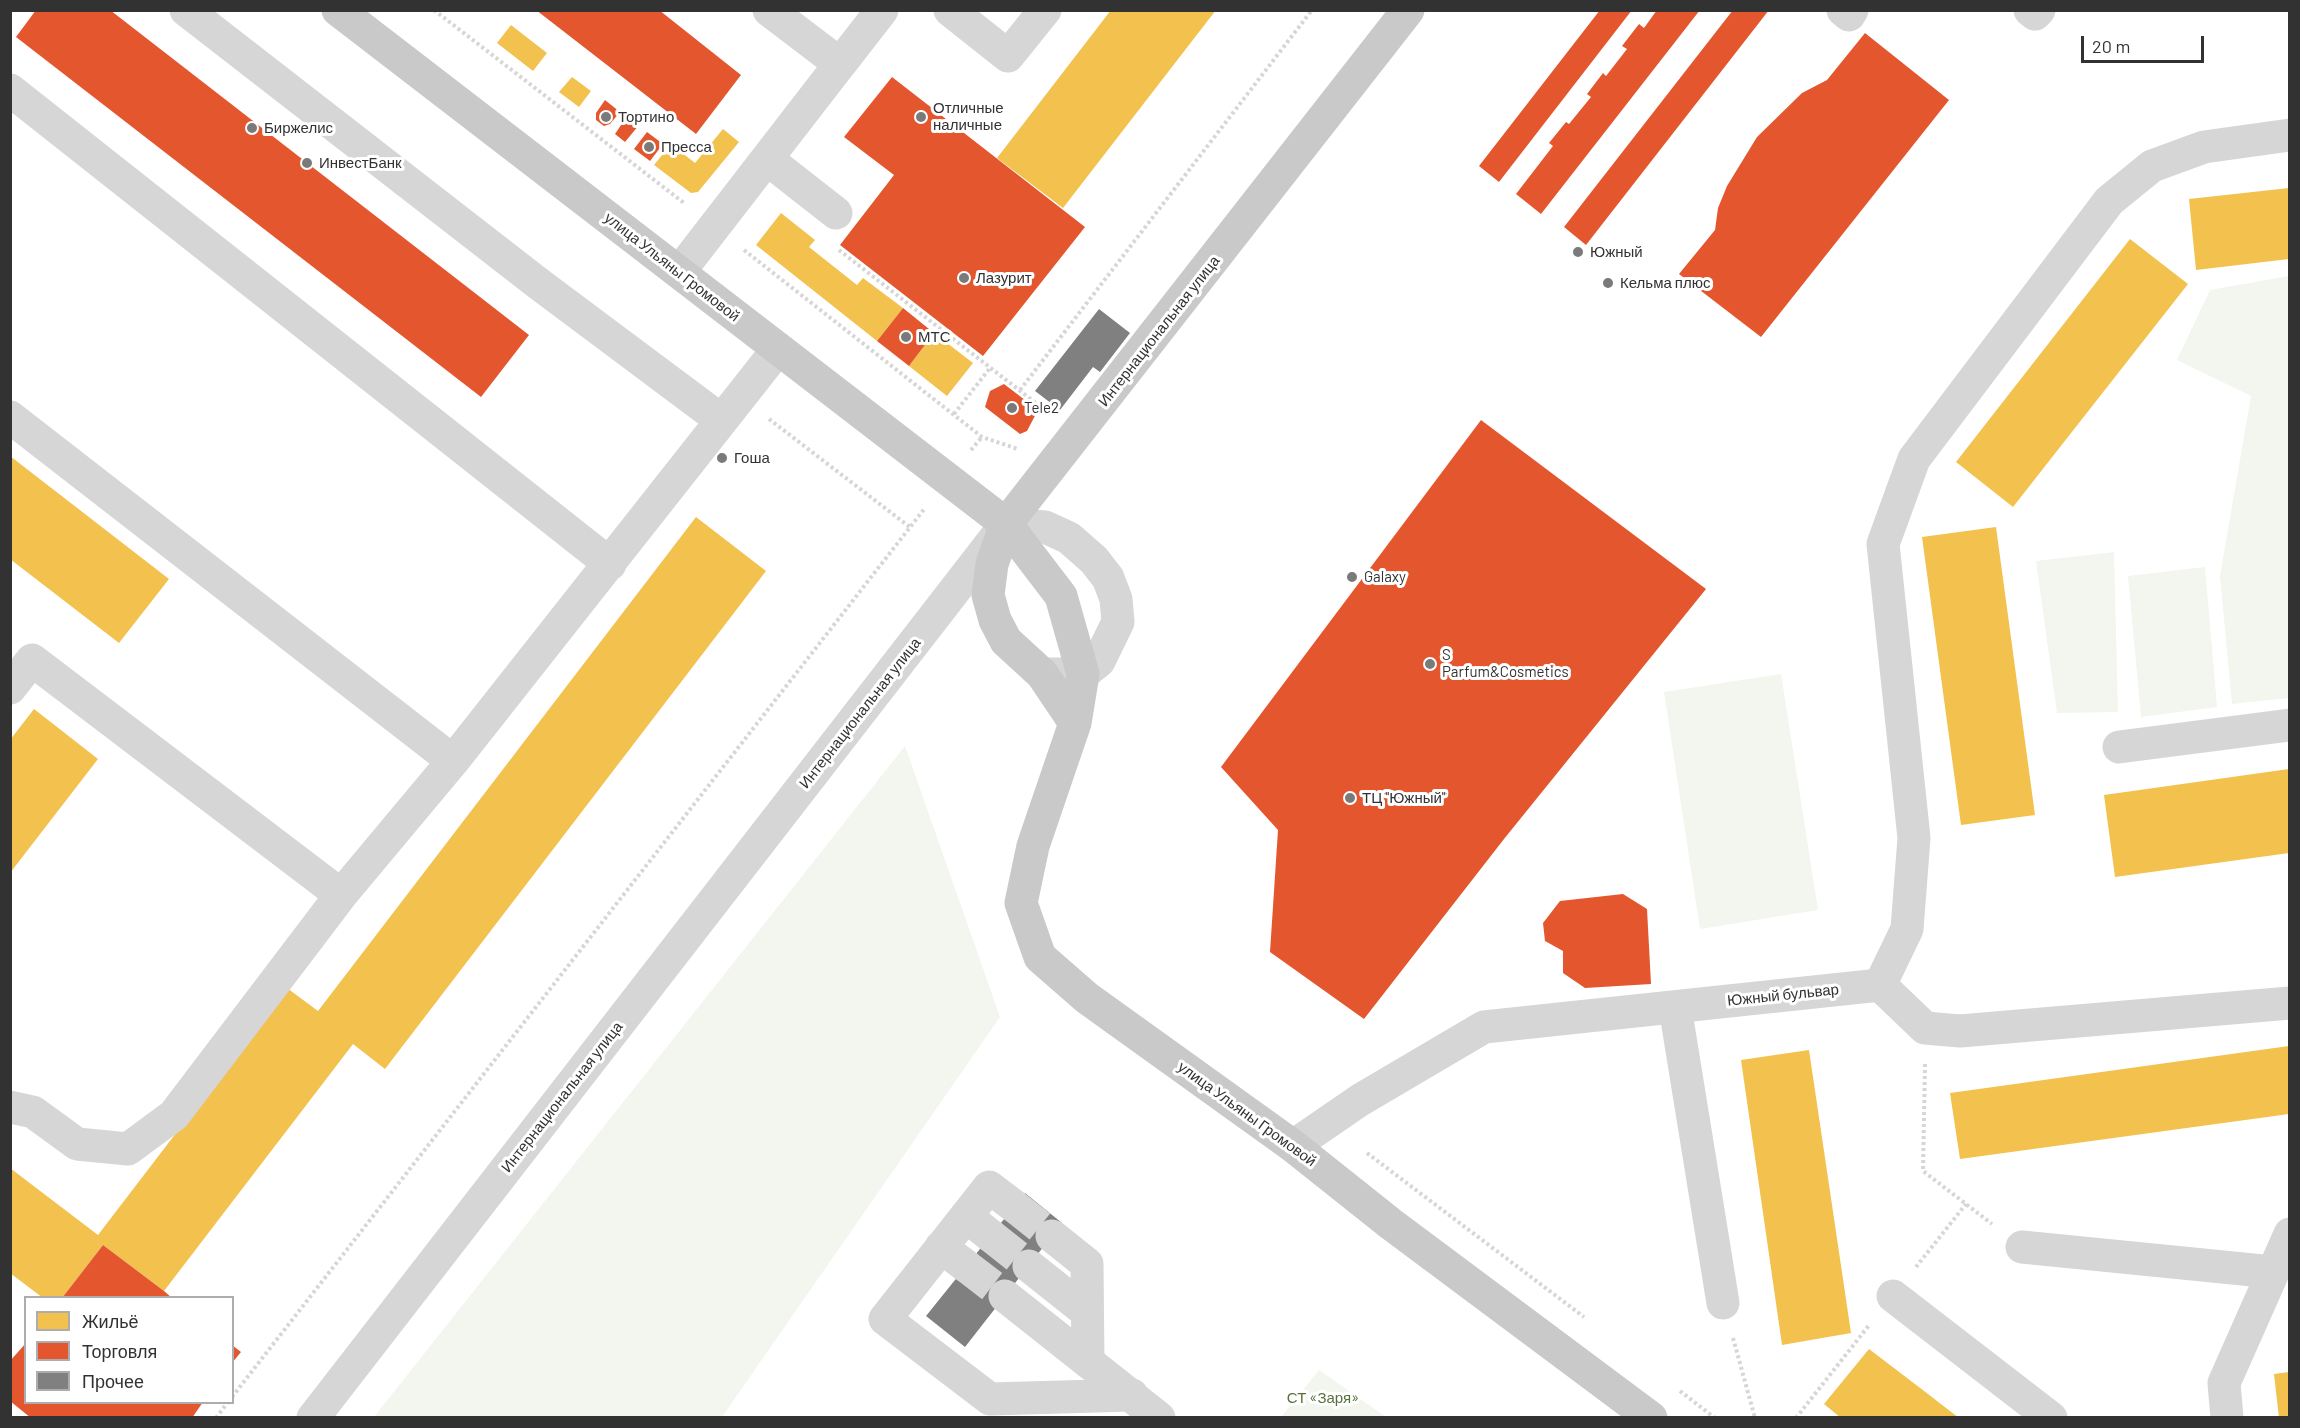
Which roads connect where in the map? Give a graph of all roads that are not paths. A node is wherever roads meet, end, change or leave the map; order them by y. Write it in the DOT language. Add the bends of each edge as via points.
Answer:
graph roads {
  1 [pos="186,10"];
  2 [pos="338,10"];
  3 [pos="769,10"];
  4 [pos="882,10"];
  5 [pos="950,10"];
  6 [pos="1045,10"];
  7 [pos="1408,10"];
  8 [pos="1843,10"];
  9 [pos="1852,10"];
  10 [pos="2030,10"];
  11 [pos="2039,10"];
  12 [pos="840,64"];
  13 [pos="10,90"];
  14 [pos="2289,135"];
  15 [pos="767,159"];
  16 [pos="836,213"];
  17 [pos="680,272"];
  18 [pos="778,349"];
  19 [pos="10,417"];
  20 [pos="721,420"];
  21 [pos="1006,524"];
  22 [pos="610,564"];
  23 [pos="1042,674"];
  24 [pos="1083,674"];
  25 [pos="10,688"];
  26 [pos="1075,723"];
  27 [pos="2289,725"];
  28 [pos="2119,747"];
  29 [pos="453,761"];
  30 [pos="341,895"];
  31 [pos="1880,985"];
  32 [pos="2289,1003"];
  33 [pos="1675,1007"];
  34 [pos="10,1107"];
  35 [pos="1293,1146"];
  36 [pos="1014,1206"];
  37 [pos="2289,1234"];
  38 [pos="1052,1236"];
  39 [pos="2022,1247"];
  40 [pos="1029,1266"];
  41 [pos="2273,1272"];
  42 [pos="1005,1296"];
  43 [pos="1893,1296"];
  44 [pos="1723,1303"];
  45 [pos="1087,1312"];
  46 [pos="1088,1362"];
  47 [pos="1132,1395"];
  48 [pos="313,1418"];
  49 [pos="1159,1418"];
  50 [pos="1652,1418"];
  51 [pos="2051,1418"];
  52 [pos="2227,1418"];
  1 -- 20 [label="street"];
  2 -- 17 [label="main road, улица Ульяны Громовой"];
  3 -- 12 [label="street"];
  4 -- 12 [label="street"];
  5 -- 6 [label="street" via="1008,56"];
  7 -- 21 [label="main road, Интернациональная улица"];
  8 -- 9 [label="street" via="1849,15"];
  10 -- 11 [label="street" via="2034,14"];
  12 -- 15 [label="street"];
  13 -- 22 [label="street"];
  14 -- 31 [label="street" via="2204,147 2152,166 2109,201 1914,459 1883,544 1914,838 1907,929"];
  15 -- 16 [label="street"];
  15 -- 17 [label="street"];
  17 -- 18 [label="main road, улица Ульяны Громовой"];
  18 -- 20 [label="street"];
  18 -- 21 [label="main road, улица Ульяны Громовой"];
  19 -- 29 [label="street"];
  20 -- 22 [label="street"];
  21 -- 23 [label="main road" via="992,564 988,595 1006,641"];
  21 -- 24 [label="main road, улица Ульяны Громовой" via="1061,596"];
  21 -- 24 [label="street" via="1045,527 1069,538 1108,578 1116,599 1118,622 1099,661"];
  21 -- 48 [label="street, Интернациональная улица"];
  22 -- 29 [label="street"];
  23 -- 24 [label="street"];
  23 -- 26 [label="main road"];
  24 -- 26 [label="main road, улица Ульяны Громовой"];
  25 -- 30 [label="street" via="32,660"];
  26 -- 35 [label="main road, улица Ульяны Громовой" via="1033,846 1021,903 1040,957 1087,998"];
  27 -- 28 [label="street"];
  29 -- 30 [label="street"];
  30 -- 34 [label="street" via="174,1115 128,1149 77,1144 33,1112"];
  31 -- 32 [label="street" via="1925,1028 1960,1031"];
  31 -- 33 [label="street, Южный бульвар"];
  33 -- 35 [label="street, Южный бульвар" via="1484,1027 1360,1100"];
  33 -- 44 [label="street"];
  35 -- 50 [label="main road, улица Ульяны Громовой"];
  36 -- 47 [label="street" via="989,1187 978,1226 953,1257 885,1319 990,1399"];
  37 -- 41 [label="street"];
  38 -- 45 [label="street" via="1087,1263"];
  39 -- 41 [label="street"];
  40 -- 45 [label="street"];
  41 -- 52 [label="street" via="2224,1383"];
  42 -- 46 [label="street"];
  43 -- 51 [label="street"];
  45 -- 46 [label="street"];
  46 -- 47 [label="street"];
  47 -- 49 [label="street"];
}
